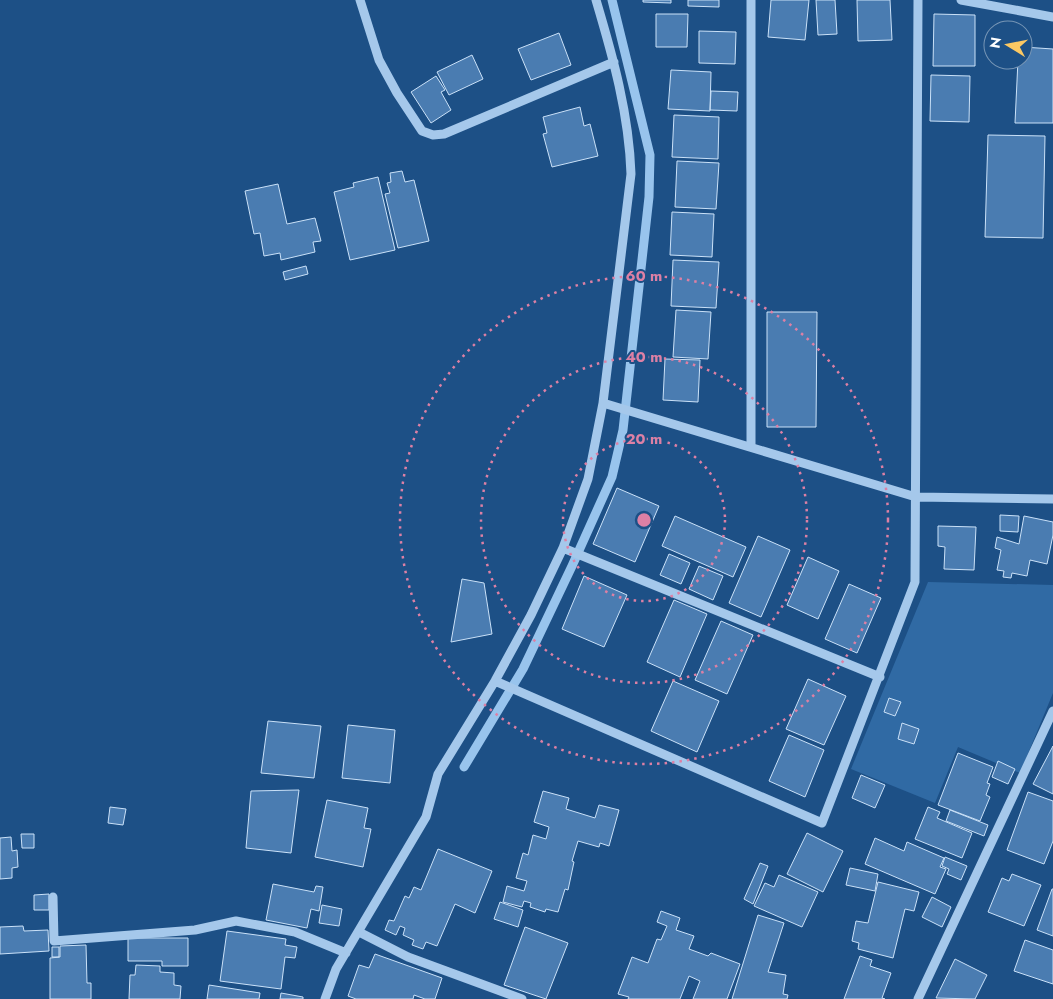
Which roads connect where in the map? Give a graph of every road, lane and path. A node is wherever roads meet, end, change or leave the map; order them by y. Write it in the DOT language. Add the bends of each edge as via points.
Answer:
graph roads {
  1 [pos="360,0"];
  2 [pos="596,0"];
  3 [pos="751,0"];
  4 [pos="918,0"];
  5 [pos="961,0"];
  6 [pos="1053,17"];
  7 [pos="614,62"];
  8 [pos="603,403"];
  9 [pos="751,447"];
  10 [pos="916,497"];
  11 [pos="1053,499"];
  12 [pos="567,549"];
  13 [pos="880,677"];
  14 [pos="495,681"];
  15 [pos="1053,711"];
  16 [pos="53,897"];
  17 [pos="359,932"];
  18 [pos="346,954"];
  19 [pos="325,999"];
  20 [pos="522,999"];
  21 [pos="918,999"];
  1 -- 7 [label="street" via="379,60 422,131 433,135 444,134"];
  2 -- 7 [label="street"];
  3 -- 9 [label="street"];
  4 -- 10 [label="street"];
  5 -- 6 [label="street"];
  7 -- 8 [label="street" via="630,144 631,174"];
  8 -- 9 [label="street"];
  8 -- 12 [label="street" via="588,479"];
  9 -- 10 [label="street"];
  10 -- 11 [label="street"];
  10 -- 13 [label="street" via="915,582"];
  12 -- 13 [label="street"];
  12 -- 14 [label="street"];
  13 -- 14 [label="street" via="822,823"];
  14 -- 17 [label="street" via="438,774 426,817"];
  15 -- 21 [label="street"];
  16 -- 18 [label="street" via="54,941 195,930 236,920 295,932"];
  17 -- 18 [label="street"];
  17 -- 20 [label="street" via="408,957"];
  18 -- 19 [label="street" via="336,969"];
}
